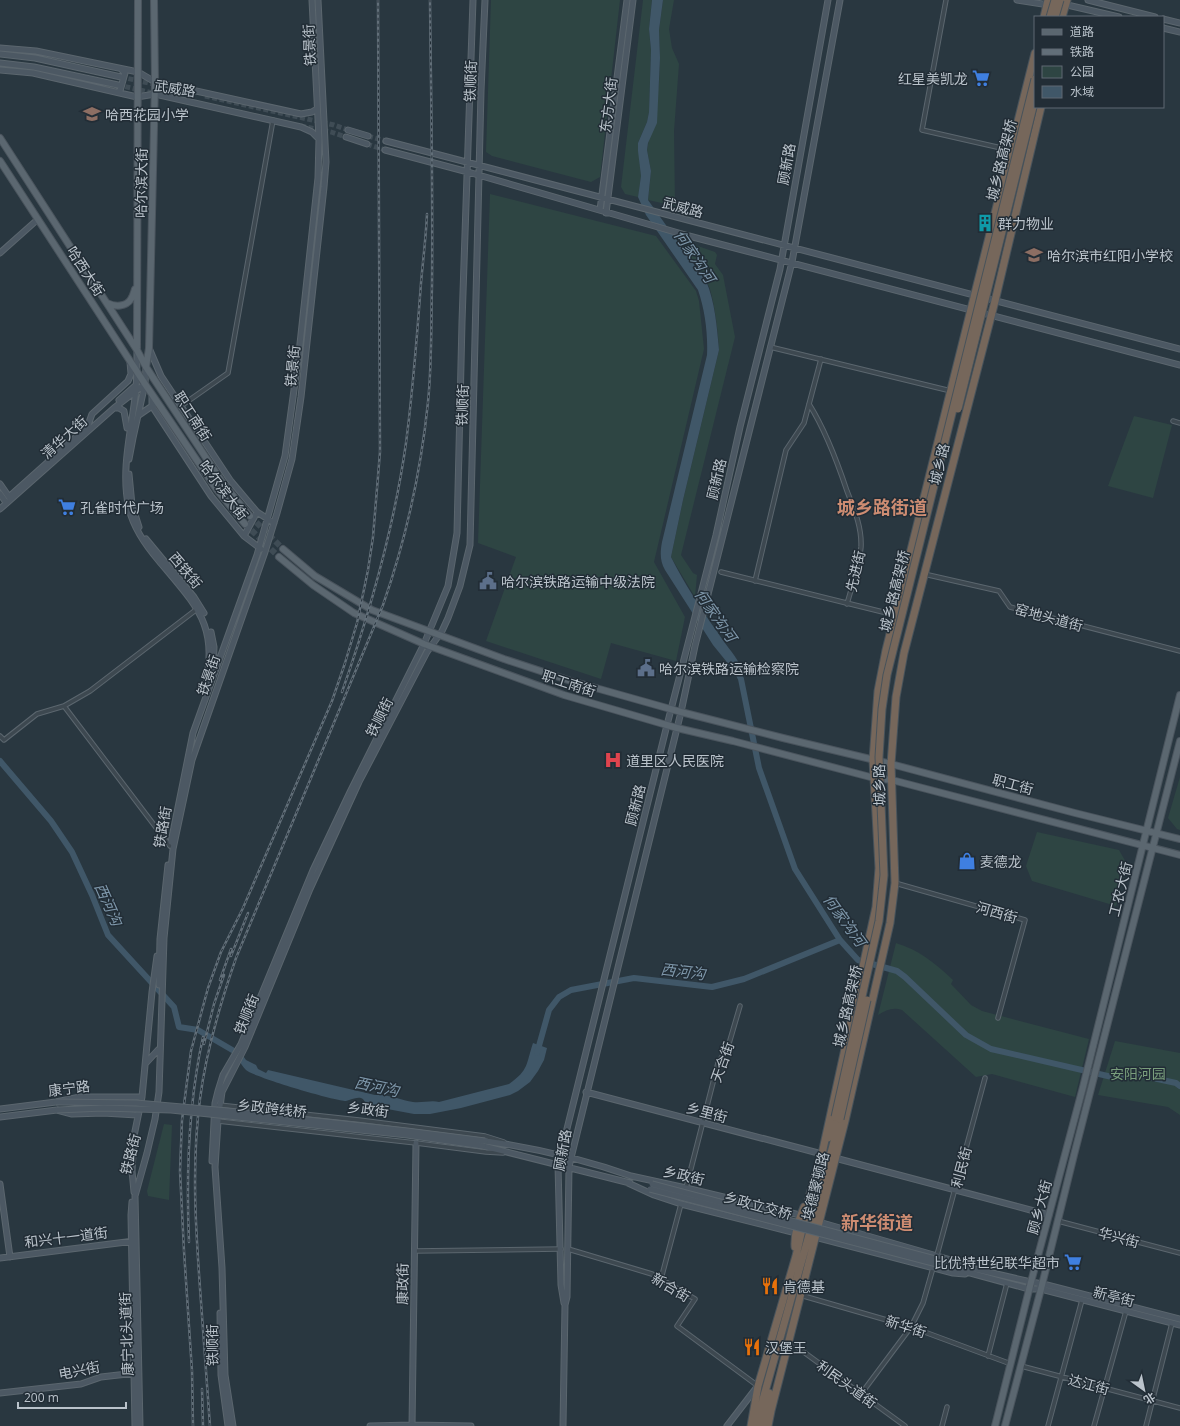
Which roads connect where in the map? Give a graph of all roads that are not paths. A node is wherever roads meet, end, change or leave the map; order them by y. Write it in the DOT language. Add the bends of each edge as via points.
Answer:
graph roads {
  1 [pos="138,0"];
  2 [pos="154,0"];
  3 [pos="312,0"];
  4 [pos="318,0"];
  5 [pos="473,0"];
  6 [pos="485,0"];
  7 [pos="627,0"];
  8 [pos="633,0"];
  9 [pos="828,0"];
  10 [pos="840,0"];
  11 [pos="946,0"];
  12 [pos="1017,0"];
  13 [pos="1054,0"];
  14 [pos="1088,0"];
  15 [pos="1064,1"];
  16 [pos="1048,3"];
  17 [pos="1044,16"];
  18 [pos="1050,16"];
  19 [pos="1056,16"];
  20 [pos="1062,16"];
  21 [pos="1116,16"];
  22 [pos="1151,16"];
  23 [pos="1164,19"];
  24 [pos="1180,24"];
  25 [pos="1164,28"];
  26 [pos="1180,32"];
  27 [pos="0,48"];
  28 [pos="0,54"];
  29 [pos="1034,57"];
  30 [pos="0,63"];
  31 [pos="121,68"];
  32 [pos="0,70"];
  33 [pos="138,72"];
  34 [pos="121,77"];
  35 [pos="155,82"];
  36 [pos="1034,82"];
  37 [pos="118,85"];
  38 [pos="117,92"];
  39 [pos="155,94"];
  40 [pos="137,97"];
  41 [pos="1034,103"];
  42 [pos="1041,108"];
  43 [pos="1041,108"];
  44 [pos="317,109"];
  45 [pos="273,120"];
  46 [pos="348,130"];
  47 [pos="368,136"];
  48 [pos="346,137"];
  49 [pos="0,138"];
  50 [pos="319,139"];
  51 [pos="386,141"];
  52 [pos="367,144"];
  53 [pos="385,150"];
  54 [pos="1010,150"];
  55 [pos="0,161"];
  56 [pos="468,162"];
  57 [pos="480,165"];
  58 [pos="468,172"];
  59 [pos="479,175"];
  60 [pos="601,197"];
  61 [pos="609,199"];
  62 [pos="600,210"];
  63 [pos="606,213"];
  64 [pos="38,220"];
  65 [pos="783,246"];
  66 [pos="794,248"];
  67 [pos="0,253"];
  68 [pos="781,260"];
  69 [pos="792,262"];
  70 [pos="136,284"];
  71 [pos="974,295"];
  72 [pos="995,301"];
  73 [pos="107,303"];
  74 [pos="971,309"];
  75 [pos="991,316"];
  76 [pos="149,348"];
  77 [pos="770,348"];
  78 [pos="1180,349"];
  79 [pos="137,350"];
  80 [pos="128,358"];
  81 [pos="821,360"];
  82 [pos="1180,365"];
  83 [pos="146,367"];
  84 [pos="137,371"];
  85 [pos="965,380"];
  86 [pos="145,384"];
  87 [pos="136,387"];
  88 [pos="951,391"];
  89 [pos="152,394"];
  90 [pos="158,402"];
  91 [pos="809,404"];
  92 [pos="152,406"];
  93 [pos="181,406"];
  94 [pos="114,408"];
  95 [pos="139,415"];
  96 [pos="1173,421"];
  97 [pos="1180,423"];
  98 [pos="87,428"];
  99 [pos="130,438"];
  100 [pos="0,484"];
  101 [pos="0,494"];
  102 [pos="7,499"];
  103 [pos="0,505"];
  104 [pos="0,510"];
  105 [pos="257,512"];
  106 [pos="250,516"];
  107 [pos="268,519"];
  108 [pos="274,523"];
  109 [pos="245,524"];
  110 [pos="244,536"];
  111 [pos="259,547"];
  112 [pos="283,549"];
  113 [pos="265,552"];
  114 [pos="279,557"];
  115 [pos="721,572"];
  116 [pos="924,574"];
  117 [pos="755,581"];
  118 [pos="847,604"];
  119 [pos="197,609"];
  120 [pos="895,615"];
  121 [pos="430,631"];
  122 [pos="439,634"];
  123 [pos="424,644"];
  124 [pos="431,646"];
  125 [pos="1180,651"];
  126 [pos="212,680"];
  127 [pos="1180,696"];
  128 [pos="64,706"];
  129 [pos="671,709"];
  130 [pos="681,712"];
  131 [pos="200,714"];
  132 [pos="205,721"];
  133 [pos="667,725"];
  134 [pos="676,728"];
  135 [pos="0,736"];
  136 [pos="1180,741"];
  137 [pos="873,760"];
  138 [pos="891,764"];
  139 [pos="874,778"];
  140 [pos="892,780"];
  141 [pos="1147,831"];
  142 [pos="1157,834"];
  143 [pos="1180,839"];
  144 [pos="170,846"];
  145 [pos="1143,846"];
  146 [pos="1153,849"];
  147 [pos="1180,855"];
  148 [pos="895,883"];
  149 [pos="160,933"];
  150 [pos="161,981"];
  151 [pos="160,1002"];
  152 [pos="740,1006"];
  153 [pos="998,1018"];
  154 [pos="243,1046"];
  155 [pos="158,1050"];
  156 [pos="146,1063"];
  157 [pos="226,1076"];
  158 [pos="985,1078"];
  159 [pos="1083,1087"];
  160 [pos="1091,1090"];
  161 [pos="586,1092"];
  162 [pos="142,1097"];
  163 [pos="56,1102"];
  164 [pos="220,1105"];
  165 [pos="0,1109"];
  166 [pos="57,1110"];
  167 [pos="137,1115"];
  168 [pos="0,1117"];
  169 [pos="838,1118"];
  170 [pos="218,1121"];
  171 [pos="703,1123"];
  172 [pos="416,1143"];
  173 [pos="484,1144"];
  174 [pos="513,1145"];
  175 [pos="512,1153"];
  176 [pos="822,1154"];
  177 [pos="560,1156"];
  178 [pos="833,1156"];
  179 [pos="570,1158"];
  180 [pos="558,1165"];
  181 [pos="569,1167"];
  182 [pos="631,1176"];
  183 [pos="628,1183"];
  184 [pos="0,1184"];
  185 [pos="651,1186"];
  186 [pos="134,1187"];
  187 [pos="686,1188"];
  188 [pos="954,1190"];
  189 [pos="810,1194"];
  190 [pos="135,1196"];
  191 [pos="681,1204"];
  192 [pos="800,1215"];
  193 [pos="1049,1215"];
  194 [pos="1058,1221"];
  195 [pos="819,1222"];
  196 [pos="796,1233"];
  197 [pos="812,1236"];
  198 [pos="133,1241"];
  199 [pos="561,1249"];
  200 [pos="568,1249"];
  201 [pos="415,1251"];
  202 [pos="1180,1253"];
  203 [pos="937,1255"];
  204 [pos="796,1256"];
  205 [pos="10,1257"];
  206 [pos="0,1258"];
  207 [pos="953,1266"];
  208 [pos="933,1268"];
  209 [pos="976,1269"];
  210 [pos="979,1276"];
  211 [pos="661,1279"];
  212 [pos="1006,1283"];
  213 [pos="1030,1285"];
  214 [pos="1042,1286"];
  215 [pos="799,1294"];
  216 [pos="1082,1300"];
  217 [pos="565,1305"];
  218 [pos="1126,1311"];
  219 [pos="1180,1319"];
  220 [pos="1172,1323"];
  221 [pos="1180,1325"];
  222 [pos="911,1327"];
  223 [pos="789,1341"];
  224 [pos="988,1356"];
  225 [pos="1010,1364"];
  226 [pos="1021,1366"];
  227 [pos="136,1373"];
  228 [pos="1062,1377"];
  229 [pos="758,1386"];
  230 [pos="1105,1388"];
  231 [pos="0,1393"];
  232 [pos="861,1394"];
  233 [pos="1152,1400"];
  234 [pos="947,1407"];
  235 [pos="1180,1408"];
  236 [pos="135,1426"];
  237 [pos="140,1426"];
  238 [pos="228,1426"];
  239 [pos="232,1426"];
  240 [pos="370,1426"];
  241 [pos="412,1426"];
  242 [pos="472,1426"];
  243 [pos="563,1426"];
  244 [pos="727,1426"];
  245 [pos="753,1426"];
  246 [pos="762,1426"];
  247 [pos="768,1426"];
  248 [pos="905,1426"];
  249 [pos="942,1426"];
  250 [pos="995,1426"];
  251 [pos="1005,1426"];
  252 [pos="1048,1426"];
  253 [pos="1094,1426"];
  254 [pos="1146,1426"];
  1 -- 33 [label="main road, 哈尔滨大街"];
  2 -- 35 [label="main road, 哈尔滨大街"];
  3 -- 44 [label="main road, 铁景街"];
  4 -- 108 [label="main road, 铁景街" via="326,162 324,187 292,459"];
  5 -- 56 [label="main road, 铁顺街"];
  6 -- 57 [label="main road, 铁顺街"];
  7 -- 60 [label="main road, 东方大街"];
  8 -- 61 [label="main road, 东方大街"];
  9 -- 65 [label="main road, 顾新路"];
  10 -- 66 [label="main road, 顾新路"];
  11 -- 54 [label="street" via="922,130"];
  12 -- 16 [label="main road"];
  13 -- 18 [label="highway, bridge"];
  14 -- 22 [label="main road"];
  15 -- 16 [label="main road"];
  15 -- 19 [label="highway, bridge"];
  15 -- 20 [label="highway"];
  15 -- 21 [label="main road"];
  16 -- 17 [label="highway"];
  23 -- 24 [label="main road"];
  25 -- 26 [label="main road"];
  27 -- 31 [label="main road, 武威路" via="36,51"];
  28 -- 34 [label="main road" via="35,58"];
  29 -- 54 [label="highway, 城乡路"];
  30 -- 37 [label="main road" via="34,67"];
  31 -- 33 [label="main road, 武威路"];
  31 -- 38 [label="main road" via="125,73 122,89"];
  32 -- 38 [label="main road, 武威路" via="33,73"];
  33 -- 35 [label="main road, 武威路"];
  33 -- 40 [label="main road, 哈尔滨大街"];
  35 -- 39 [label="main road, 哈尔滨大街"];
  35 -- 44 [label="main road, 武威路" via="301,114"];
  36 -- 169 [label="highway, 城乡路高架桥, bridge" via="887,675 879,743 884,875 879,921"];
  38 -- 40 [label="main road, 武威路"];
  39 -- 40 [label="main road, 武威路"];
  39 -- 45 [label="main road, 武威路"];
  39 -- 76 [label="main road, 哈尔滨大街"];
  40 -- 70 [label="main road, 哈尔滨大街"];
  41 -- 85 [label="highway, 城乡路高架桥, bridge"];
  42 -- 85 [label="highway, bridge" via="1030,137 980,334"];
  43 -- 72 [label="highway, 城乡路"];
  44 -- 50 [label="main road, 铁景街"];
  45 -- 50 [label="main road, 武威路" via="301,127"];
  45 -- 93 [label="street" via="228,373"];
  46 -- 47 [label="main road"];
  48 -- 52 [label="main road"];
  49 -- 73 [label="main road, 哈西大街"];
  50 -- 107 [label="main road, 铁景街" via="317,192 296,377 285,456"];
  51 -- 56 [label="main road, 武威路"];
  53 -- 58 [label="main road, 武威路"];
  54 -- 71 [label="highway, 城乡路"];
  55 -- 64 [label="main road, 哈西大街"];
  56 -- 57 [label="main road, 武威路"];
  56 -- 58 [label="main road, 铁顺街"];
  57 -- 59 [label="main road, 铁顺街"];
  57 -- 60 [label="main road, 武威路"];
  58 -- 59 [label="main road, 武威路"];
  58 -- 121 [label="main road, 铁顺街" via="457,533 448,586"];
  59 -- 62 [label="main road, 武威路"];
  59 -- 122 [label="main road, 铁顺街" via="470,545 460,586"];
  60 -- 61 [label="main road, 武威路"];
  60 -- 62 [label="main road, 东方大街"];
  61 -- 63 [label="main road, 东方大街"];
  61 -- 65 [label="main road, 武威路"];
  62 -- 63 [label="main road, 武威路"];
  63 -- 68 [label="main road, 武威路"];
  64 -- 67 [label="main road"];
  64 -- 80 [label="main road, 哈西大街"];
  65 -- 66 [label="main road, 武威路"];
  65 -- 68 [label="main road, 顾新路"];
  66 -- 69 [label="main road, 顾新路"];
  66 -- 71 [label="main road, 武威路"];
  68 -- 69 [label="main road, 武威路"];
  68 -- 129 [label="main road, 顾新路" via="716,535"];
  69 -- 74 [label="main road, 武威路"];
  69 -- 77 [label="main road, 顾新路"];
  70 -- 73 [label="main road" via="128,302 119,306"];
  70 -- 79 [label="main road, 哈尔滨大街"];
  71 -- 72 [label="main road, 武威路"];
  71 -- 74 [label="highway, 城乡路"];
  72 -- 75 [label="highway, 城乡路"];
  72 -- 78 [label="main road, 武威路"];
  73 -- 79 [label="main road, 哈西大街"];
  74 -- 75 [label="main road, 武威路"];
  74 -- 88 [label="highway, 城乡路"];
  75 -- 82 [label="main road, 武威路"];
  75 -- 116 [label="highway, 城乡路"];
  76 -- 83 [label="main road, 哈尔滨大街"];
  76 -- 93 [label="main road, 职工南街" via="161,376"];
  77 -- 81 [label="street"];
  77 -- 130 [label="main road, 顾新路" via="695,646"];
  79 -- 83 [label="main road, 哈西大街"];
  79 -- 84 [label="main road"];
  80 -- 84 [label="main road, 哈西大街"];
  80 -- 98 [label="main road" via="131,369 128,381 92,414"];
  81 -- 88 [label="street"];
  81 -- 91 [label="street"];
  83 -- 86 [label="main road"];
  83 -- 106 [label="main road, 职工南街" via="224,485"];
  84 -- 86 [label="main road, 哈西大街"];
  84 -- 87 [label="main road"];
  85 -- 169 [label="highway, 城乡路高架桥, bridge" via="887,690 882,756 888,850 886,900 879,949"];
  86 -- 87 [label="main road, 清华大街"];
  86 -- 89 [label="main road, 哈西大街"];
  86 -- 95 [label="main road"];
  87 -- 94 [label="main road, 清华大街"];
  87 -- 98 [label="main road, 清华大街"];
  87 -- 99 [label="main road"];
  88 -- 120 [label="highway, 城乡路"];
  89 -- 90 [label="main road, 职工南街"];
  89 -- 92 [label="main road"];
  90 -- 92 [label="main road"];
  90 -- 109 [label="main road, 职工南街" via="217,490"];
  91 -- 117 [label="street" via="804,424 786,450"];
  91 -- 118 [label="street, 先进街" via="820,421 859,524 860,558"];
  92 -- 95 [label="main road"];
  92 -- 110 [label="main road, 哈尔滨大街" via="211,496"];
  93 -- 105 [label="main road, 哈尔滨大街" via="230,480"];
  94 -- 99 [label="main road" via="124,411"];
  94 -- 104 [label="main road, 清华大街"];
  95 -- 99 [label="main road"];
  96 -- 97 [label="street"];
  98 -- 102 [label="main road, 清华大街"];
  99 -- 119 [label="main road, 西铁街" via="126,481 131,517 147,547"];
  99 -- 126 [label="main road, 西铁街" via="129,478 134,513 145,537 194,598 206,618 214,647"];
  100 -- 102 [label="main road"];
  101 -- 102 [label="main road"];
  102 -- 103 [label="main road, 清华大街"];
  105 -- 107 [label="main road, 哈尔滨大街"];
  105 -- 110 [label="main road"];
  107 -- 108 [label="main road, 哈尔滨大街"];
  107 -- 111 [label="main road, 铁景街"];
  108 -- 113 [label="main road, 铁景街"];
  110 -- 111 [label="main road, 哈尔滨大街"];
  111 -- 113 [label="main road, 哈尔滨大街"];
  111 -- 126 [label="main road, 铁景街"];
  112 -- 121 [label="main road, 职工南街" via="315,576 366,607"];
  113 -- 132 [label="main road, 铁景街"];
  114 -- 123 [label="main road, 职工南街" via="313,585 354,613"];
  115 -- 117 [label="street"];
  116 -- 125 [label="street, 窑地头道街" via="999,591 1010,607"];
  116 -- 138 [label="highway, 城乡路" via="896,697"];
  117 -- 118 [label="street"];
  118 -- 120 [label="street, 先进街"];
  119 -- 128 [label="street" via="90,691"];
  119 -- 131 [label="main road, 西铁街" via="208,634 210,655"];
  120 -- 137 [label="highway, 城乡路" via="878,691"];
  121 -- 122 [label="main road, 职工南街"];
  121 -- 123 [label="main road, 铁顺街"];
  122 -- 124 [label="main road, 铁顺街"];
  122 -- 129 [label="main road, 职工南街" via="571,681"];
  123 -- 124 [label="main road, 职工南街"];
  123 -- 154 [label="main road, 铁顺街" via="313,870"];
  124 -- 133 [label="main road, 职工南街" via="564,695"];
  124 -- 154 [label="main road, 铁顺街" via="359,782"];
  126 -- 131 [label="main road, 铁路街"];
  126 -- 132 [label="main road, 西铁街"];
  127 -- 141 [label="main road, 工农大街"];
  128 -- 135 [label="street" via="37,714 4,740"];
  128 -- 144 [label="street"];
  129 -- 130 [label="main road, 职工南街"];
  129 -- 133 [label="main road, 顾新路"];
  130 -- 134 [label="main road, 顾新路"];
  130 -- 137 [label="main road, 职工南街"];
  131 -- 144 [label="main road, 铁路街" via="193,733"];
  132 -- 150 [label="main road, 铁路街" via="192,760 173,849"];
  133 -- 134 [label="main road, 职工南街"];
  133 -- 177 [label="main road, 顾新路"];
  134 -- 139 [label="main road, 职工南街"];
  134 -- 161 [label="main road, 顾新路"];
  136 -- 142 [label="main road, 工农大街"];
  137 -- 138 [label="main road, 职工街"];
  137 -- 139 [label="highway, 城乡路"];
  138 -- 140 [label="highway, 城乡路"];
  138 -- 141 [label="main road, 职工街"];
  139 -- 140 [label="main road, 职工街"];
  139 -- 176 [label="highway, 埃德蒙顿路" via="879,868 876,907"];
  140 -- 145 [label="main road, 职工街"];
  140 -- 148 [label="highway, 城乡路"];
  141 -- 142 [label="main road, 职工街"];
  141 -- 145 [label="main road, 工农大街"];
  142 -- 143 [label="main road, 职工街"];
  142 -- 146 [label="main road, 工农大街"];
  144 -- 149 [label="main road, 铁路街"];
  145 -- 146 [label="main road, 职工街"];
  145 -- 159 [label="main road, 工农大街"];
  146 -- 147 [label="main road, 职工街"];
  146 -- 160 [label="main road, 工农大街"];
  148 -- 153 [label="street, 河西街" via="1025,920"];
  148 -- 178 [label="highway, 城乡路" via="884,951 842,1130"];
  149 -- 150 [label="main road, 铁路街"];
  149 -- 156 [label="main road"];
  150 -- 151 [label="main road"];
  151 -- 155 [label="main road, 铁路街"];
  151 -- 190 [label="main road, 铁路街" via="159,1092 155,1119"];
  152 -- 171 [label="street, 天合街" via="728,1047 718,1063"];
  154 -- 157 [label="main road, 铁顺街"];
  155 -- 156 [label="main road"];
  155 -- 186 [label="main road, 铁路街" via="156,1093 145,1152"];
  156 -- 162 [label="main road"];
  157 -- 164 [label="main road, 铁顺街"];
  157 -- 238 [label="main road, 铁顺街" via="218,1091 216,1103 212,1169 219,1269 221,1375"];
  158 -- 188 [label="street, 利民街"];
  159 -- 193 [label="main road, 顾乡大街"];
  160 -- 194 [label="main road, 顾乡大街"];
  161 -- 171 [label="main road, 乡里街"];
  161 -- 179 [label="main road, 顾新路"];
  162 -- 163 [label="main road, 康宁路" via="80,1097"];
  162 -- 167 [label="main road"];
  163 -- 165 [label="main road, 康宁路"];
  163 -- 173 [label="main road, bridge" via="136,1103 212,1110 407,1131"];
  164 -- 170 [label="main road, 铁顺街"];
  164 -- 174 [label="street, 乡政街" via="486,1136"];
  166 -- 167 [label="main road, 康宁路" via="72,1114"];
  166 -- 168 [label="main road, 康宁路"];
  166 -- 173 [label="main road, 乡政跨线桥, bridge" via="171,1110"];
  167 -- 186 [label="main road" via="132,1172"];
  169 -- 176 [label="highway, 埃德蒙顿路"];
  169 -- 178 [label="highway, 埃德蒙顿路"];
  170 -- 172 [label="street, 乡政街"];
  170 -- 239 [label="main road, 铁顺街" via="215,1167 222,1268 225,1375"];
  171 -- 176 [label="main road, 乡里街"];
  171 -- 187 [label="street, 天合街"];
  172 -- 175 [label="street, 乡政街"];
  172 -- 201 [label="main road, 康政街"];
  173 -- 174 [label="main road, 乡政街"];
  173 -- 175 [label="main road, 乡政街"];
  174 -- 177 [label="main road, 乡政街"];
  175 -- 180 [label="main road, 乡政街"];
  176 -- 189 [label="highway, 埃德蒙顿路"];
  177 -- 179 [label="main road, 乡政街"];
  177 -- 180 [label="main road, 顾新路"];
  178 -- 188 [label="main road"];
  178 -- 195 [label="highway, 埃德蒙顿路"];
  178 -- 197 [label="highway, 埃德蒙顿路"];
  179 -- 181 [label="main road, 顾新路"];
  179 -- 182 [label="main road, 乡政街"];
  180 -- 181 [label="main road, 乡政街"];
  180 -- 199 [label="main road, 顾新路"];
  181 -- 183 [label="main road, 乡政街"];
  181 -- 200 [label="main road, 顾新路"];
  182 -- 185 [label="main road, 乡政街"];
  182 -- 187 [label="main road, 乡政街"];
  183 -- 185 [label="main road, 乡政街"];
  183 -- 191 [label="main road, 乡政街"];
  184 -- 205 [label="main road"];
  185 -- 207 [label="main road, 乡政立交桥, bridge"];
  186 -- 190 [label="main road"];
  186 -- 198 [label="main road, 铁路街" via="131,1215"];
  187 -- 192 [label="main road, 乡政街"];
  188 -- 193 [label="main road"];
  188 -- 203 [label="street, 利民街"];
  189 -- 192 [label="highway"];
  189 -- 204 [label="highway, 埃德蒙顿路"];
  190 -- 198 [label="main road, 铁路街"];
  191 -- 196 [label="main road, 乡政街"];
  191 -- 211 [label="street"];
  192 -- 196 [label="highway"];
  193 -- 213 [label="main road, 顾乡大街"];
  194 -- 202 [label="street, 华兴街"];
  194 -- 214 [label="main road, 顾乡大街"];
  195 -- 197 [label="highway, 埃德蒙顿路"];
  195 -- 203 [label="main road"];
  196 -- 204 [label="highway"];
  197 -- 208 [label="main road"];
  197 -- 215 [label="highway"];
  197 -- 245 [label="highway, 埃德蒙顿路"];
  198 -- 205 [label="main road, 和兴十一道街"];
  198 -- 227 [label="main road, 康宁北头道街"];
  199 -- 201 [label="street"];
  199 -- 217 [label="main road, 顾新路" via="561,1285"];
  200 -- 211 [label="street, 新合街"];
  200 -- 217 [label="main road, 顾新路"];
  201 -- 241 [label="main road, 康政街"];
  203 -- 209 [label="main road"];
  204 -- 229 [label="highway, 埃德蒙顿路"];
  205 -- 206 [label="main road, 和兴十一道街"];
  207 -- 209 [label="main road"];
  207 -- 210 [label="main road"];
  208 -- 210 [label="main road"];
  208 -- 222 [label="street" via="923,1303"];
  209 -- 213 [label="main road"];
  210 -- 212 [label="main road"];
  211 -- 229 [label="street, 新合街" via="695,1299 677,1326"];
  212 -- 213 [label="main road"];
  212 -- 224 [label="street"];
  213 -- 214 [label="main road"];
  213 -- 225 [label="main road, 顾乡大街"];
  214 -- 216 [label="main road, 新亭街"];
  214 -- 219 [label="main road"];
  214 -- 226 [label="main road, 顾乡大街"];
  215 -- 222 [label="street, 新华街"];
  215 -- 223 [label="highway"];
  215 -- 246 [label="highway"];
  216 -- 218 [label="main road, 新亭街"];
  216 -- 228 [label="street"];
  217 -- 243 [label="main road, 顾新路"];
  218 -- 220 [label="main road, 新亭街"];
  218 -- 230 [label="street"];
  220 -- 221 [label="main road, 新亭街"];
  220 -- 233 [label="street"];
  222 -- 224 [label="street, 新华街"];
  222 -- 232 [label="street"];
  223 -- 232 [label="street, 利民头道街"];
  223 -- 247 [label="highway"];
  224 -- 225 [label="street, 新华街"];
  225 -- 250 [label="main road, 顾乡大街"];
  226 -- 228 [label="street, 达江街"];
  226 -- 251 [label="main road, 顾乡大街"];
  227 -- 231 [label="main road, 电兴街" via="101,1377 81,1384"];
  227 -- 236 [label="main road, 康宁北头道街"];
  227 -- 237 [label="main road, 康宁北头道街"];
  228 -- 230 [label="street, 达江街"];
  228 -- 252 [label="street"];
  229 -- 244 [label="main road"];
  229 -- 245 [label="highway, 埃德蒙顿路"];
  230 -- 233 [label="street, 达江街"];
  230 -- 253 [label="street"];
  232 -- 248 [label="street, 利民头道街"];
  233 -- 235 [label="street, 达江街"];
  233 -- 254 [label="street"];
  234 -- 249 [label="street"];
  240 -- 241 [label="main road"];
  241 -- 242 [label="main road"];
}
